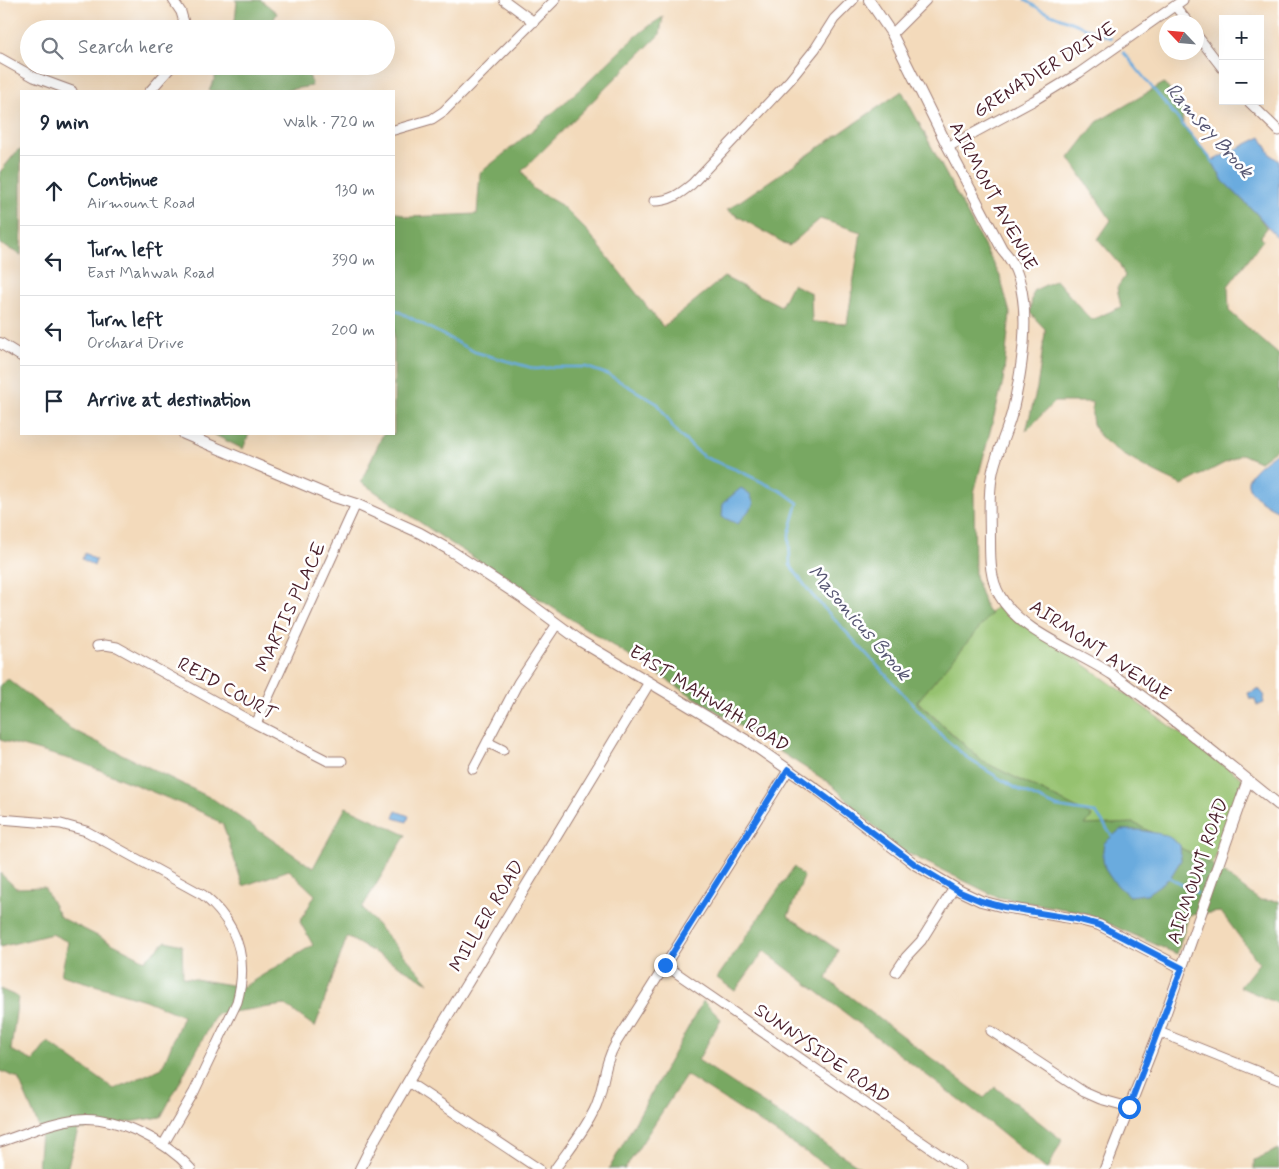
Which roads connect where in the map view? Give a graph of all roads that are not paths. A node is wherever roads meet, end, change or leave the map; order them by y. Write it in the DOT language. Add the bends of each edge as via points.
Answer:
graph roads {
  1 [pos="173,0"];
  2 [pos="504,0"];
  3 [pos="556,0"];
  4 [pos="852,0"];
  5 [pos="869,0"];
  6 [pos="926,0"];
  7 [pos="1183,0"];
  8 [pos="1175,6"];
  9 [pos="1182,15"];
  10 [pos="183,20"];
  11 [pos="534,22"];
  12 [pos="892,34"];
  13 [pos="1204,44"];
  14 [pos="0,58"];
  15 [pos="1219,64"];
  16 [pos="20,69"];
  17 [pos="30,75"];
  18 [pos="164,75"];
  19 [pos="69,90"];
  20 [pos="151,90"];
  21 [pos="1252,105"];
  22 [pos="395,130"];
  23 [pos="1279,131"];
  24 [pos="948,147"];
  25 [pos="654,201"];
  26 [pos="0,343"];
  27 [pos="20,355"];
  28 [pos="186,435"];
  29 [pos="356,504"];
  30 [pos="557,624"];
  31 [pos="97,646"];
  32 [pos="649,683"];
  33 [pos="256,724"];
  34 [pos="487,742"];
  35 [pos="503,750"];
  36 [pos="342,761"];
  37 [pos="473,769"];
  38 [pos="788,769"];
  39 [pos="1248,780"];
  40 [pos="1279,805"];
  41 [pos="0,819"];
  42 [pos="954,888"];
  43 [pos="665,965"];
  44 [pos="1182,968"];
  45 [pos="896,972"];
  46 [pos="991,1031"];
  47 [pos="1159,1032"];
  48 [pos="1279,1080"];
  49 [pos="408,1082"];
  50 [pos="1129,1107"];
  51 [pos="0,1142"];
  52 [pos="163,1145"];
  53 [pos="191,1169"];
  54 [pos="360,1169"];
  55 [pos="539,1169"];
  56 [pos="555,1169"];
  57 [pos="960,1169"];
  58 [pos="1105,1169"];
  1 -- 10 [label="street"];
  2 -- 11 [label="street"];
  3 -- 11 [label="street"];
  4 -- 25 [label="street" via="834,19 790,80 692,184 665,201"];
  5 -- 12 [label="street, AIRMONT AVENUE"];
  6 -- 12 [label="street"];
  7 -- 8 [label="street, GRENADIER DRIVE"];
  8 -- 9 [label="street"];
  8 -- 24 [label="street, GRENADIER DRIVE" via="1079,73"];
  11 -- 22 [label="street" via="444,111 432,119"];
  12 -- 24 [label="street, AIRMONT AVENUE"];
  13 -- 15 [label="street"];
  14 -- 16 [label="street"];
  17 -- 19 [label="street"];
  18 -- 20 [label="street"];
  21 -- 23 [label="street"];
  24 -- 39 [label="street, AIRMONT AVENUE" via="1012,263 1023,295 1024,343 1016,392 993,469 990,497 990,568 998,594 1024,623 1118,679"];
  26 -- 27 [label="street"];
  28 -- 29 [label="street, EAST MAHWAH ROAD"];
  29 -- 30 [label="street, EAST MAHWAH ROAD" via="448,548"];
  29 -- 33 [label="street, MARTIS PLACE"];
  30 -- 32 [label="street, EAST MAHWAH ROAD"];
  30 -- 34 [label="street" via="518,684"];
  31 -- 33 [label="street, REID COURT" via="117,647"];
  32 -- 38 [label="street, EAST MAHWAH ROAD" via="746,740"];
  32 -- 49 [label="street, MILLER ROAD"];
  33 -- 36 [label="street, REID COURT" via="328,760"];
  34 -- 35 [label="street"];
  34 -- 37 [label="street"];
  38 -- 42 [label="street, EAST MAHWAH ROAD" via="916,865"];
  38 -- 43 [label="street"];
  39 -- 40 [label="street, AIRMONT AVENUE"];
  39 -- 44 [label="street, AIRMOUNT ROAD"];
  41 -- 52 [label="street" via="62,824 86,831 203,895 230,925 242,964 237,1002 194,1092"];
  42 -- 44 [label="street, EAST MAHWAH ROAD" via="989,903 1099,925"];
  42 -- 45 [label="street"];
  43 -- 56 [label="street" via="610,1054 598,1098 588,1120"];
  43 -- 57 [label="street, SUNNYSIDE ROAD"];
  44 -- 47 [label="street, AIRMOUNT ROAD"];
  46 -- 50 [label="street" via="1084,1092"];
  47 -- 48 [label="street"];
  47 -- 50 [label="street, AIRMOUNT ROAD"];
  49 -- 54 [label="street, MILLER ROAD"];
  49 -- 55 [label="street"];
  50 -- 58 [label="street, AIRMOUNT ROAD"];
  51 -- 52 [label="street" via="65,1121 89,1118 115,1123"];
  52 -- 53 [label="street"];
}
